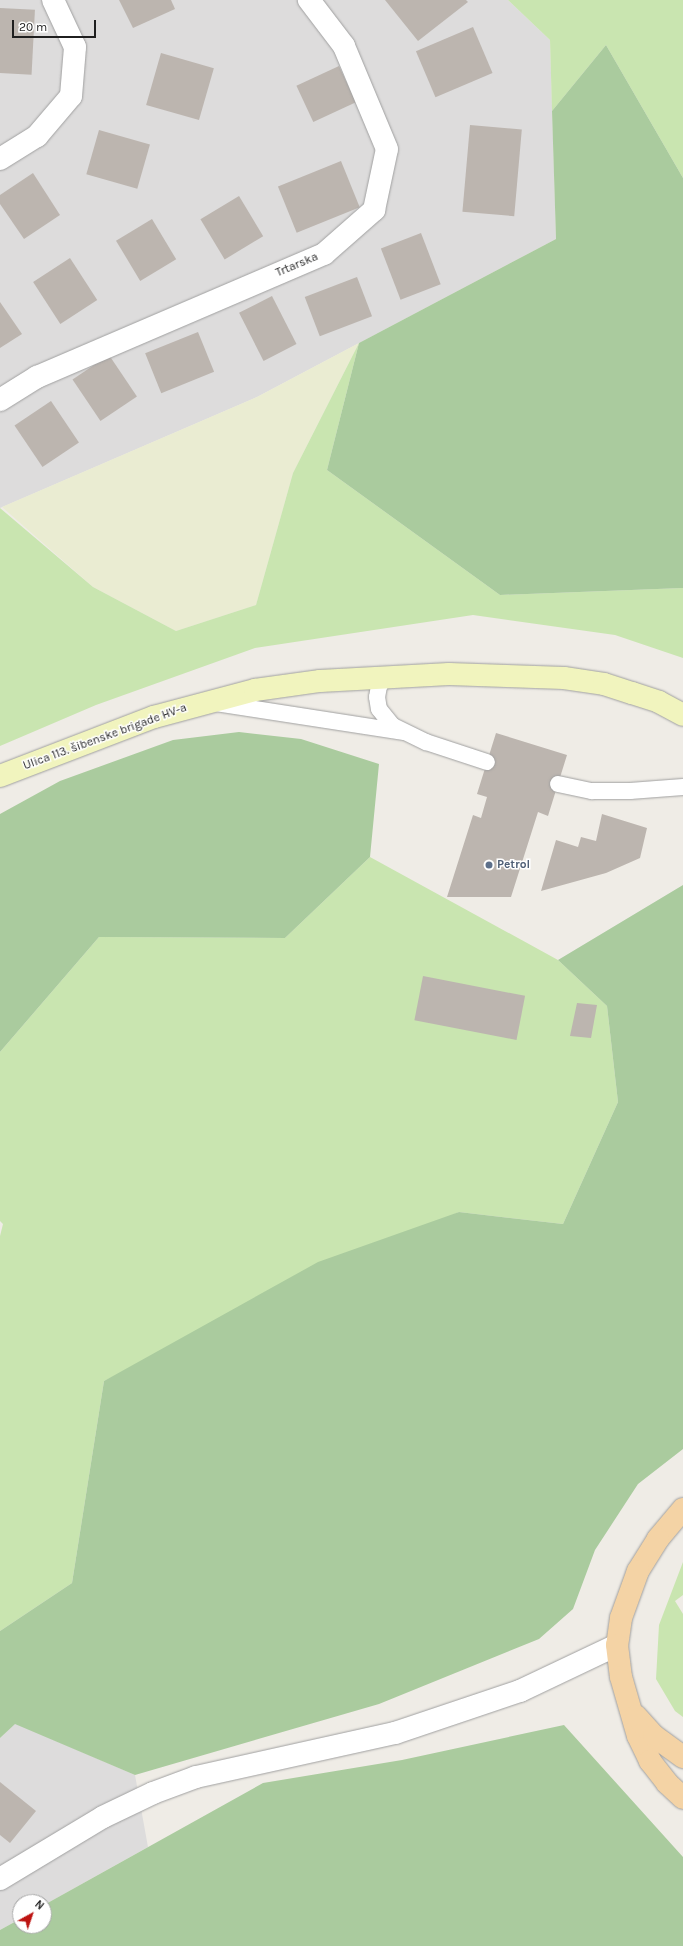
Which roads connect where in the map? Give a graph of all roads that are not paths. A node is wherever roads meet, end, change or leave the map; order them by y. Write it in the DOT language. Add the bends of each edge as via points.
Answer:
graph roads {
  1 [pos="53,0"];
  2 [pos="309,0"];
  3 [pos="0,159"];
  4 [pos="0,400"];
  5 [pos="387,676"];
  6 [pos="204,702"];
  7 [pos="683,714"];
  8 [pos="403,732"];
  9 [pos="487,762"];
  10 [pos="0,776"];
  11 [pos="558,784"];
  12 [pos="683,787"];
  13 [pos="683,1509"];
  14 [pos="617,1646"];
  15 [pos="632,1711"];
  16 [pos="683,1757"];
  17 [pos="683,1798"];
  18 [pos="0,1879"];
  1 -- 3 [label="street" via="75,47 71,96 37,136"];
  2 -- 4 [label="street, Trtarska" via="344,46 387,148 374,210 324,254 37,377"];
  5 -- 6 [label="main road, Ulica 113. šibenske brigade HV-a" via="255,690"];
  5 -- 7 [label="main road, Ulica 113. šibenske brigade HV-a" via="519,675 564,678 604,684 659,702"];
  5 -- 8 [label="lane" via="379,686 379,710 393,726"];
  6 -- 8 [label="lane"];
  6 -- 10 [label="main road, Ulica 113. šibenske brigade HV-a" via="85,742"];
  8 -- 9 [label="lane"];
  11 -- 12 [label="lane" via="592,791"];
  13 -- 14 [label="main road" via="658,1539 638,1571 621,1618"];
  14 -- 15 [label="main road" via="621,1677"];
  14 -- 18 [label="street" via="520,1691 395,1733 196,1777 153,1793 102,1817"];
  15 -- 16 [label="main road" via="654,1736"];
  15 -- 17 [label="main road" via="638,1736 650,1761"];
}
